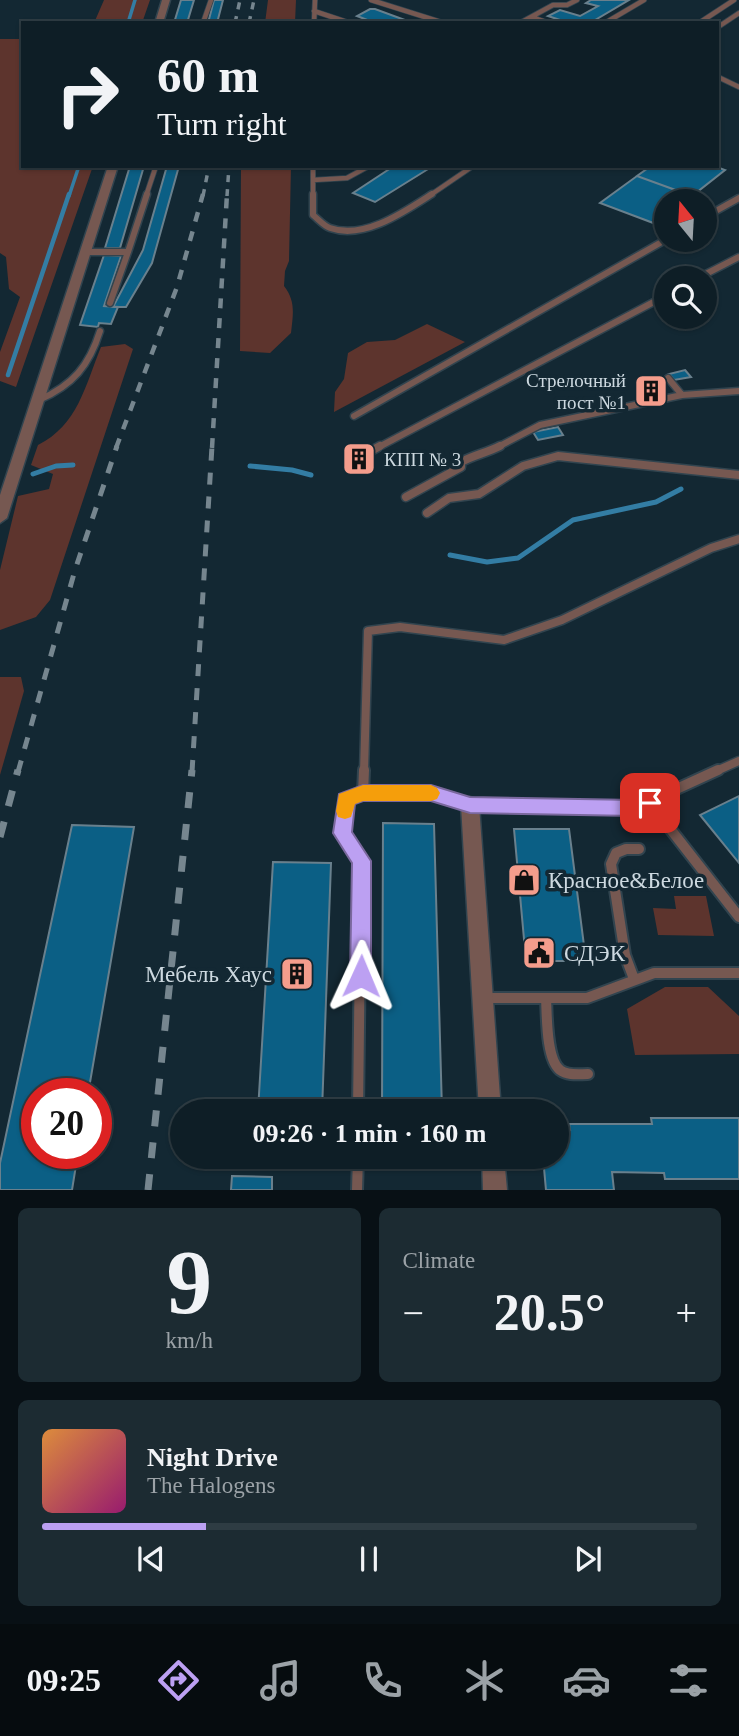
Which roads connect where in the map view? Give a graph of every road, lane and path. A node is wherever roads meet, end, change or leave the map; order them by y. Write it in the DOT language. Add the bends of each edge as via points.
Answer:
graph roads {
  1 [pos="166,0"];
  2 [pos="211,0"];
  3 [pos="315,0"];
  4 [pos="371,0"];
  5 [pos="577,0"];
  6 [pos="644,0"];
  7 [pos="734,0"];
  8 [pos="314,11"];
  9 [pos="739,13"];
  10 [pos="531,17"];
  11 [pos="160,21"];
  12 [pos="204,21"];
  13 [pos="314,21"];
  14 [pos="344,21"];
  15 [pos="438,21"];
  16 [pos="524,21"];
  17 [pos="544,21"];
  18 [pos="608,21"];
  19 [pos="702,21"];
  20 [pos="719,26"];
  21 [pos="719,77"];
  22 [pos="739,87"];
  23 [pos="112,168"];
  24 [pos="155,168"];
  25 [pos="313,168"];
  26 [pos="365,168"];
  27 [pos="470,168"];
  28 [pos="313,180"];
  29 [pos="739,198"];
  30 [pos="718,210"];
  31 [pos="654,246"];
  32 [pos="86,251"];
  33 [pos="128,252"];
  34 [pos="739,257"];
  35 [pos="717,268"];
  36 [pos="654,302"];
  37 [pos="110,303"];
  38 [pos="100,331"];
  39 [pos="668,379"];
  40 [pos="739,391"];
  41 [pos="682,395"];
  42 [pos="38,400"];
  43 [pos="354,416"];
  44 [pos="362,456"];
  45 [pos="739,475"];
  46 [pos="406,497"];
  47 [pos="426,513"];
  48 [pos="0,518"];
  49 [pos="739,539"];
  50 [pos="739,761"];
  51 [pos="363,793"];
  52 [pos="650,803"];
  53 [pos="470,805"];
  54 [pos="639,849"];
  55 [pos="739,917"];
  56 [pos="739,973"];
  57 [pos="634,979"];
  58 [pos="481,998"];
  59 [pos="546,998"];
  60 [pos="588,1074"];
  61 [pos="358,1099"];
  62 [pos="489,1099"];
  63 [pos="358,1169"];
  64 [pos="494,1169"];
  65 [pos="357,1190"];
  66 [pos="495,1190"];
  1 -- 11 [label="street"];
  2 -- 12 [label="lane"];
  3 -- 8 [label="lane"];
  4 -- 15 [label="lane"];
  5 -- 10 [label="lane" via="553,5"];
  6 -- 18 [label="lane"];
  7 -- 19 [label="lane"];
  8 -- 13 [label="lane"];
  8 -- 14 [label="lane"];
  9 -- 20 [label="lane"];
  10 -- 16 [label="lane"];
  10 -- 17 [label="lane"];
  21 -- 22 [label="lane"];
  23 -- 32 [label="street"];
  24 -- 33 [label="lane"];
  25 -- 28 [label="lane"];
  26 -- 28 [label="lane" via="347,178"];
  27 -- 28 [label="lane" via="380,225 350,231 318,222 313,215"];
  29 -- 30 [label="lane"];
  31 -- 43 [label="lane"];
  32 -- 33 [label="lane"];
  32 -- 42 [label="street"];
  33 -- 37 [label="lane"];
  34 -- 35 [label="lane"];
  36 -- 44 [label="lane"];
  38 -- 42 [label="lane" via="82,373 64,390"];
  39 -- 41 [label="lane"];
  40 -- 41 [label="lane"];
  41 -- 46 [label="lane" via="540,425 482,455 475,454 461,462 461,467"];
  42 -- 48 [label="street"];
  45 -- 47 [label="lane" via="558,456 523,466 478,494 449,498"];
  49 -- 51 [label="lane" via="562,620 504,640 400,627 368,631"];
  50 -- 52 [label="lane"];
  51 -- 53 [label="lane" via="431,793"];
  51 -- 61 [label="lane" via="346,799 343,833 361,861"];
  52 -- 53 [label="lane" via="635,808"];
  52 -- 55 [label="lane"];
  53 -- 58 [label="street"];
  54 -- 57 [label="lane" via="616,853 611,864 625,955"];
  56 -- 57 [label="lane" via="654,973"];
  57 -- 59 [label="lane" via="587,998"];
  58 -- 59 [label="lane"];
  58 -- 62 [label="street"];
  59 -- 60 [label="lane" via="552,1059 568,1074"];
  63 -- 65 [label="lane"];
  64 -- 66 [label="street"];
}
